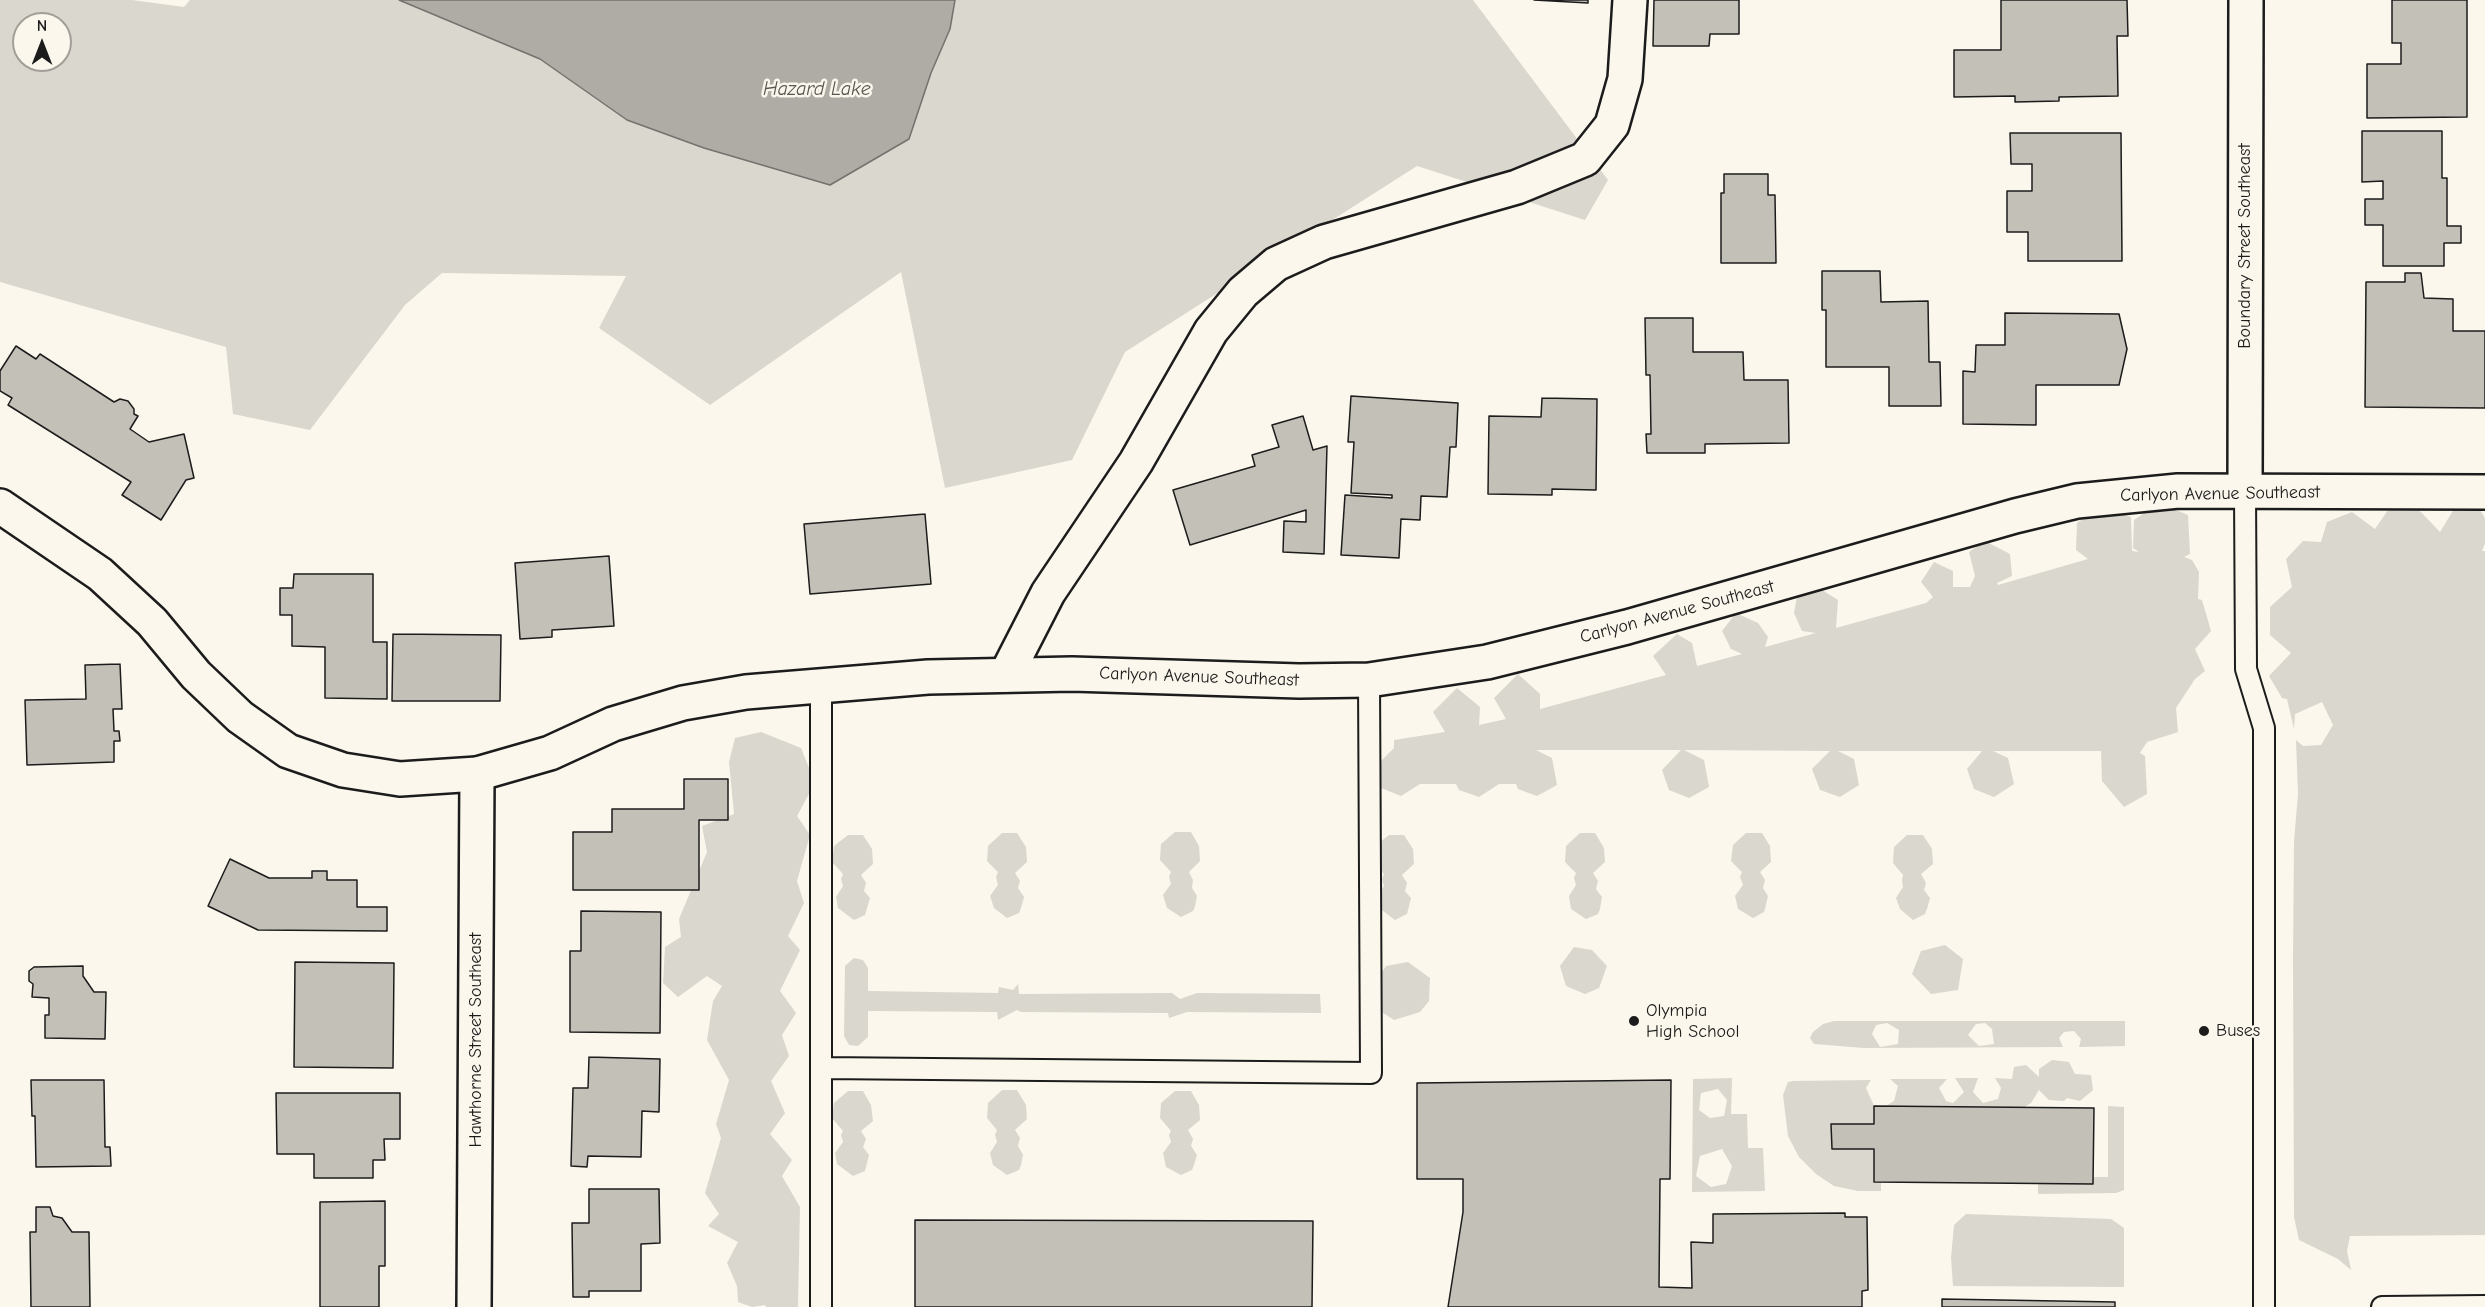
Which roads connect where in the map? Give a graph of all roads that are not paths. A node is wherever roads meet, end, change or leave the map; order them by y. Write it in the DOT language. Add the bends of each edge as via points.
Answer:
graph roads {
  1 [pos="1630,0"];
  2 [pos="2246,0"];
  3 [pos="2245,492"];
  4 [pos="2485,492"];
  5 [pos="0,506"];
  6 [pos="1006,675"];
  7 [pos="1369,680"];
  8 [pos="821,686"];
  9 [pos="477,774"];
  10 [pos="822,1068"];
  11 [pos="2485,1306"];
  12 [pos="474,1307"];
  13 [pos="821,1307"];
  14 [pos="2264,1307"];
  15 [pos="2382,1307"];
  1 -- 6 [label="street" via="1625,80 1612,125 1585,159 1517,187 1324,242 1276,264 1243,292 1211,331 1136,462 1048,593"];
  2 -- 3 [label="street, Boundary Street Southeast"];
  3 -- 4 [label="street, Carlyon Avenue Southeast"];
  3 -- 7 [label="street, Carlyon Avenue Southeast" via="2168,492 2077,501 1627,627 1487,662"];
  3 -- 14 [label="lane" via="2247,669 2264,728"];
  5 -- 9 [label="street, Carlyon Avenue Southeast" via="100,574 152,622 196,675 232,710 288,751 343,770 400,779"];
  6 -- 7 [label="street, Carlyon Avenue Southeast"];
  6 -- 8 [label="street, Carlyon Avenue Southeast"];
  7 -- 10 [label="lane" via="1371,1073"];
  8 -- 9 [label="street, Carlyon Avenue Southeast" via="746,692 683,703 613,724 550,753"];
  8 -- 10 [label="lane"];
  9 -- 12 [label="street, Hawthorne Street Southeast"];
  10 -- 13 [label="lane"];
  11 -- 15 [label="lane"];
}
